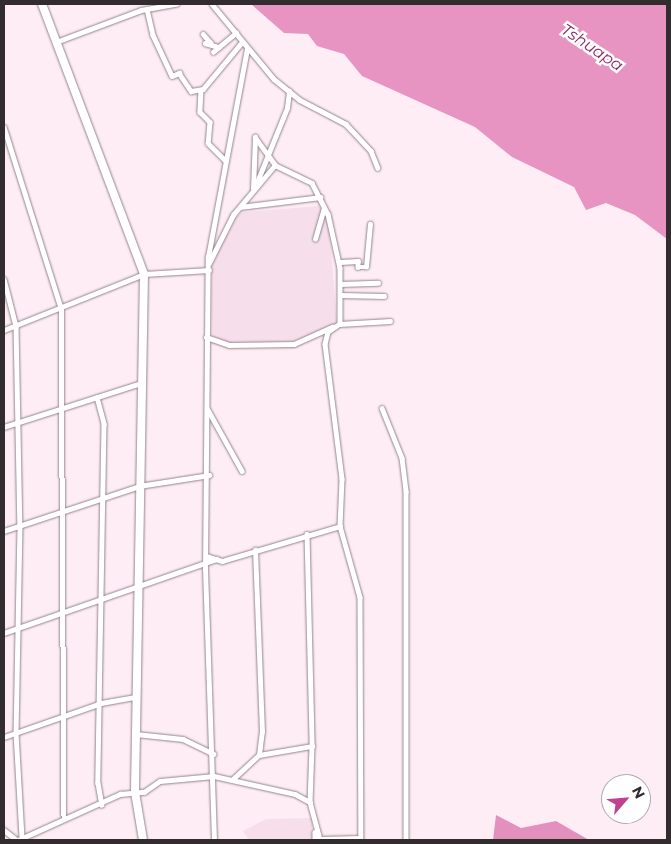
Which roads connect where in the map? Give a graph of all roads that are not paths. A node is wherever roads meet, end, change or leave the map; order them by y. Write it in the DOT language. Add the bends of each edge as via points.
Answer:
graph roads {
  1 [pos="42,4"];
  2 [pos="176,4"];
  3 [pos="212,4"];
  4 [pos="147,9"];
  5 [pos="236,33"];
  6 [pos="203,34"];
  7 [pos="56,42"];
  8 [pos="242,42"];
  9 [pos="205,43"];
  10 [pos="212,44"];
  11 [pos="218,47"];
  12 [pos="247,49"];
  13 [pos="212,52"];
  14 [pos="201,90"];
  15 [pos="289,92"];
  16 [pos="4,127"];
  17 [pos="266,155"];
  18 [pos="226,161"];
  19 [pos="276,165"];
  20 [pos="378,168"];
  21 [pos="254,187"];
  22 [pos="320,198"];
  23 [pos="324,206"];
  24 [pos="239,208"];
  25 [pos="370,224"];
  26 [pos="315,239"];
  27 [pos="340,262"];
  28 [pos="208,263"];
  29 [pos="209,270"];
  30 [pos="144,274"];
  31 [pos="4,279"];
  32 [pos="378,283"];
  33 [pos="340,284"];
  34 [pos="341,295"];
  35 [pos="384,296"];
  36 [pos="61,308"];
  37 [pos="390,321"];
  38 [pos="340,324"];
  39 [pos="16,326"];
  40 [pos="4,330"];
  41 [pos="206,337"];
  42 [pos="141,384"];
  43 [pos="97,397"];
  44 [pos="206,407"];
  45 [pos="64,408"];
  46 [pos="382,408"];
  47 [pos="18,422"];
  48 [pos="4,427"];
  49 [pos="242,471"];
  50 [pos="209,475"];
  51 [pos="139,486"];
  52 [pos="102,498"];
  53 [pos="64,512"];
  54 [pos="20,526"];
  55 [pos="340,526"];
  56 [pos="4,530"];
  57 [pos="307,534"];
  58 [pos="255,550"];
  59 [pos="206,556"];
  60 [pos="217,559"];
  61 [pos="206,564"];
  62 [pos="139,585"];
  63 [pos="103,598"];
  64 [pos="64,613"];
  65 [pos="18,629"];
  66 [pos="4,633"];
  67 [pos="136,697"];
  68 [pos="101,704"];
  69 [pos="64,718"];
  70 [pos="16,733"];
  71 [pos="136,734"];
  72 [pos="4,737"];
  73 [pos="312,746"];
  74 [pos="214,754"];
  75 [pos="259,755"];
  76 [pos="214,776"];
  77 [pos="233,779"];
  78 [pos="135,792"];
  79 [pos="310,802"];
  80 [pos="102,805"];
  81 [pos="64,816"];
  82 [pos="4,830"];
  83 [pos="315,832"];
  84 [pos="22,836"];
  85 [pos="360,839"];
  86 [pos="18,840"];
  87 [pos="143,840"];
  88 [pos="214,840"];
  89 [pos="315,840"];
  90 [pos="406,840"];
  1 -- 7 [label="main road"];
  2 -- 4 [label="street"];
  3 -- 5 [label="street"];
  4 -- 7 [label="street"];
  4 -- 14 [label="street" via="153,35 172,76 179,73 191,90"];
  5 -- 8 [label="street"];
  5 -- 11 [label="street"];
  6 -- 10 [label="street"];
  7 -- 30 [label="main road"];
  8 -- 12 [label="street"];
  8 -- 14 [label="street"];
  9 -- 10 [label="street"];
  10 -- 11 [label="street"];
  11 -- 13 [label="street"];
  12 -- 15 [label="street"];
  12 -- 18 [label="street"];
  14 -- 18 [label="street" via="200,112 210,122 208,143"];
  15 -- 17 [label="street" via="287,108"];
  15 -- 20 [label="street" via="346,124 371,151"];
  16 -- 36 [label="street"];
  17 -- 19 [label="street"];
  17 -- 21 [label="street"];
  17 -- 21 [label="street" via="255,137"];
  18 -- 28 [label="street" via="214,211"];
  19 -- 21 [label="street"];
  19 -- 22 [label="street" via="307,178"];
  21 -- 24 [label="street"];
  22 -- 23 [label="street"];
  22 -- 24 [label="street"];
  23 -- 26 [label="street"];
  23 -- 27 [label="street"];
  24 -- 28 [label="street"];
  25 -- 27 [label="street" via="366,267 358,266 358,261"];
  27 -- 33 [label="street"];
  28 -- 29 [label="street"];
  29 -- 30 [label="street"];
  29 -- 41 [label="street"];
  30 -- 36 [label="street"];
  30 -- 42 [label="main road"];
  31 -- 39 [label="street"];
  32 -- 33 [label="street"];
  33 -- 34 [label="street"];
  34 -- 35 [label="street"];
  34 -- 38 [label="street"];
  36 -- 39 [label="street"];
  36 -- 45 [label="street"];
  37 -- 38 [label="street"];
  38 -- 41 [label="street" via="294,344 229,345"];
  38 -- 55 [label="street" via="328,332 325,344 342,479"];
  39 -- 40 [label="street"];
  39 -- 47 [label="street"];
  41 -- 44 [label="street"];
  42 -- 43 [label="street"];
  42 -- 51 [label="main road"];
  43 -- 45 [label="street"];
  43 -- 52 [label="street" via="104,424"];
  44 -- 49 [label="street"];
  44 -- 50 [label="street"];
  45 -- 47 [label="street"];
  45 -- 53 [label="street"];
  46 -- 90 [label="street" via="402,458 406,492"];
  47 -- 48 [label="street"];
  47 -- 54 [label="street"];
  50 -- 51 [label="street"];
  50 -- 59 [label="street"];
  51 -- 52 [label="street"];
  51 -- 62 [label="main road"];
  52 -- 53 [label="street"];
  52 -- 63 [label="street"];
  53 -- 54 [label="street"];
  53 -- 64 [label="street"];
  54 -- 56 [label="street"];
  54 -- 65 [label="street"];
  55 -- 57 [label="street"];
  55 -- 85 [label="street" via="360,597"];
  57 -- 58 [label="street"];
  57 -- 73 [label="street"];
  58 -- 60 [label="street"];
  58 -- 75 [label="street" via="259,598"];
  59 -- 60 [label="street"];
  59 -- 61 [label="street"];
  60 -- 61 [label="street"];
  61 -- 62 [label="street"];
  61 -- 74 [label="street"];
  62 -- 63 [label="street"];
  62 -- 67 [label="main road"];
  63 -- 64 [label="street"];
  63 -- 68 [label="street"];
  64 -- 65 [label="street"];
  64 -- 69 [label="street"];
  65 -- 66 [label="street"];
  65 -- 70 [label="street"];
  67 -- 68 [label="street"];
  67 -- 71 [label="main road"];
  68 -- 69 [label="street"];
  68 -- 80 [label="street" via="98,783"];
  69 -- 70 [label="street"];
  69 -- 81 [label="street"];
  70 -- 72 [label="street"];
  70 -- 84 [label="street"];
  71 -- 74 [label="street" via="183,739"];
  71 -- 78 [label="main road"];
  73 -- 75 [label="street"];
  73 -- 79 [label="street"];
  74 -- 76 [label="street"];
  75 -- 77 [label="street"];
  76 -- 77 [label="street"];
  76 -- 78 [label="street" via="160,782"];
  76 -- 88 [label="street"];
  77 -- 79 [label="street" via="263,790 295,794"];
  78 -- 80 [label="street" via="120,794"];
  78 -- 87 [label="main road"];
  79 -- 83 [label="street"];
  80 -- 81 [label="street"];
  81 -- 84 [label="street"];
  82 -- 86 [label="street"];
  83 -- 85 [label="street" via="320,839"];
  83 -- 89 [label="street"];
  84 -- 86 [label="street"];
}
